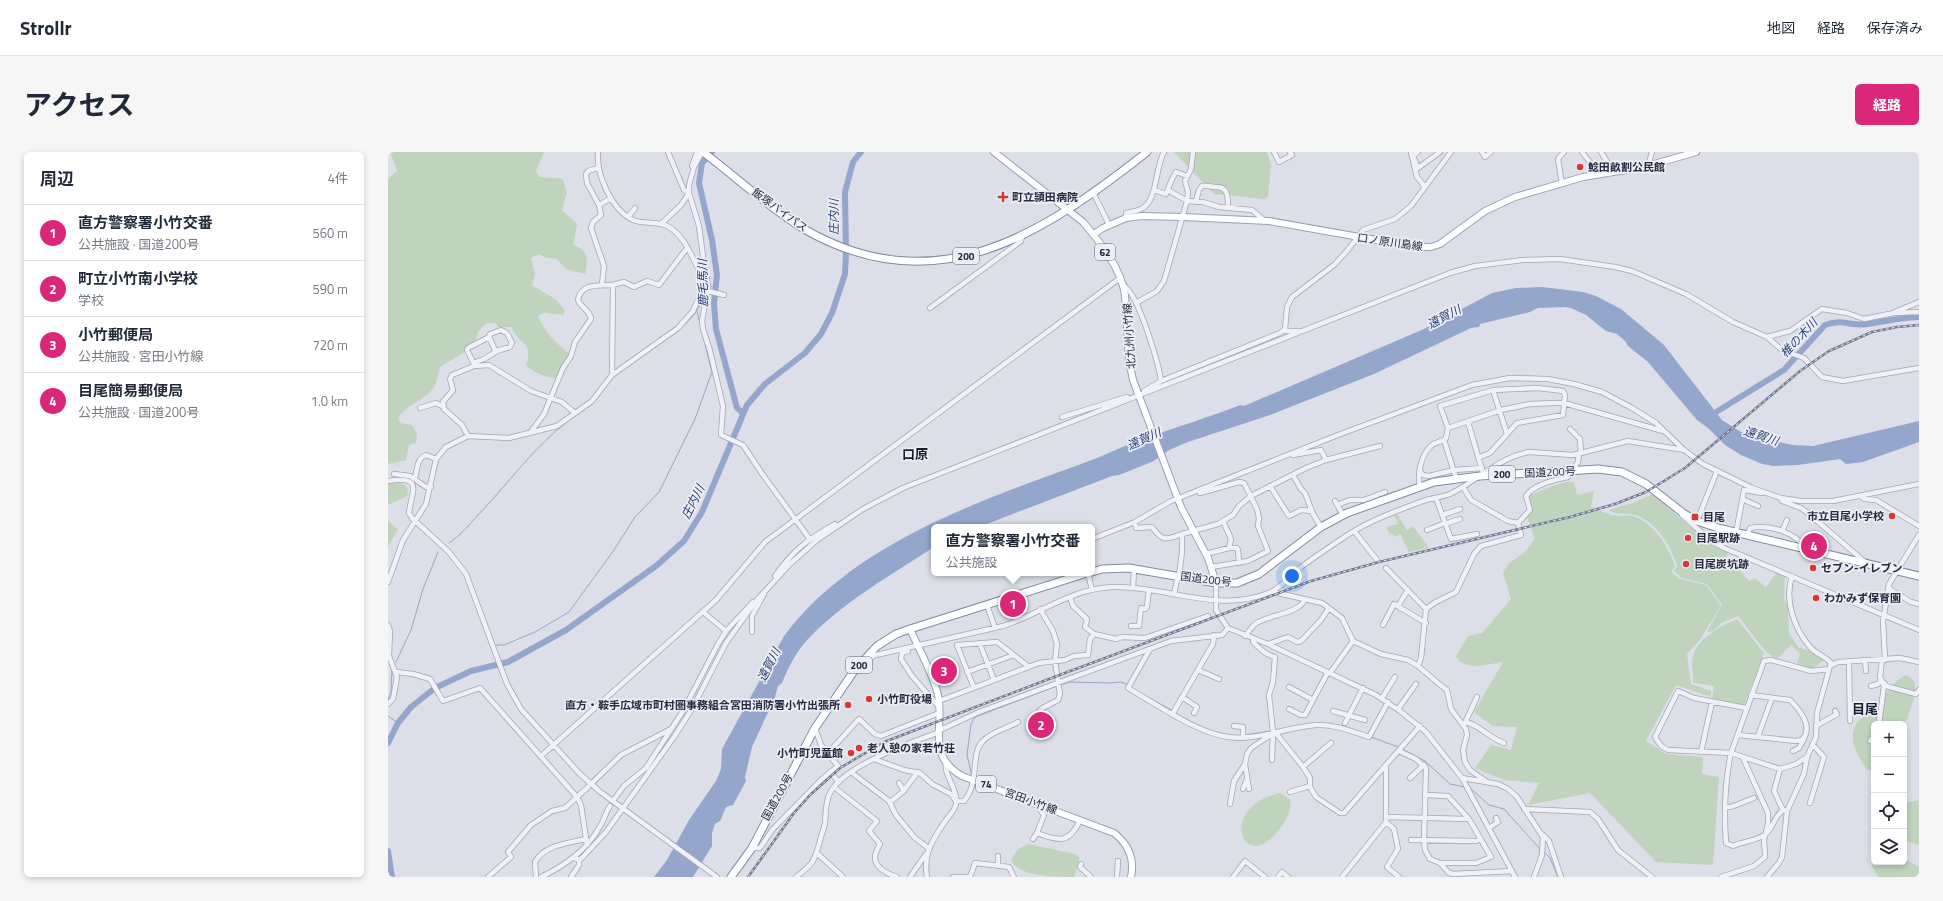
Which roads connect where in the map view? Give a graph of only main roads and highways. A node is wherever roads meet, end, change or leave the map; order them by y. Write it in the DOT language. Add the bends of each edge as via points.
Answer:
graph roads {
  1 [pos="703,152"];
  2 [pos="994,152"];
  3 [pos="1140,152"];
  4 [pos="1147,152"];
  5 [pos="1696,152"];
  6 [pos="1065,208"];
  7 [pos="1094,234"];
  8 [pos="855,249"];
  9 [pos="1095,572"];
  10 [pos="1078,576"];
  11 [pos="1919,576"];
  12 [pos="1216,583"];
  13 [pos="910,629"];
  14 [pos="731,877"];
  15 [pos="1131,877"];
  1 -- 8 [label="highway, 200" via="794,218 835,242"];
  2 -- 6 [label="main road, 北九州小竹線 / 62"];
  3 -- 6 [label="highway, 200"];
  4 -- 6 [label="highway, 200" via="1094,192"];
  5 -- 7 [label="main road, 口ノ原川島線" via="1648,166 1598,173 1501,202 1440,244 1431,247 1416,247 1265,221 1182,216 1126,218 1109,224"];
  6 -- 7 [label="main road, 北九州小竹線 / 62"];
  6 -- 8 [label="highway, 200" via="1001,242 962,253 899,256"];
  6 -- 8 [label="highway, 200" via="1022,237 980,252 936,260 892,259"];
  7 -- 12 [label="main road, 北九州小竹線 / 62" via="1124,286 1129,361 1137,396 1193,531 1206,554"];
  9 -- 12 [label="highway, 国道200号 / 200" via="1116,568 1134,569"];
  10 -- 13 [label="highway, 国道200号 / 200"];
  11 -- 12 [label="highway, 国道200号 / 200" via="1747,536 1696,521 1646,484 1628,474 1611,470 1574,470 1455,474 1343,515 1322,527 1250,579 1237,583"];
  13 -- 14 [label="highway, 国道200号 / 200" via="885,640 859,665 815,728 752,848"];
  13 -- 15 [label="main road, 宮田小竹線 / 74" via="936,689 940,749 953,770 1100,826 1120,838 1132,858"];
}
